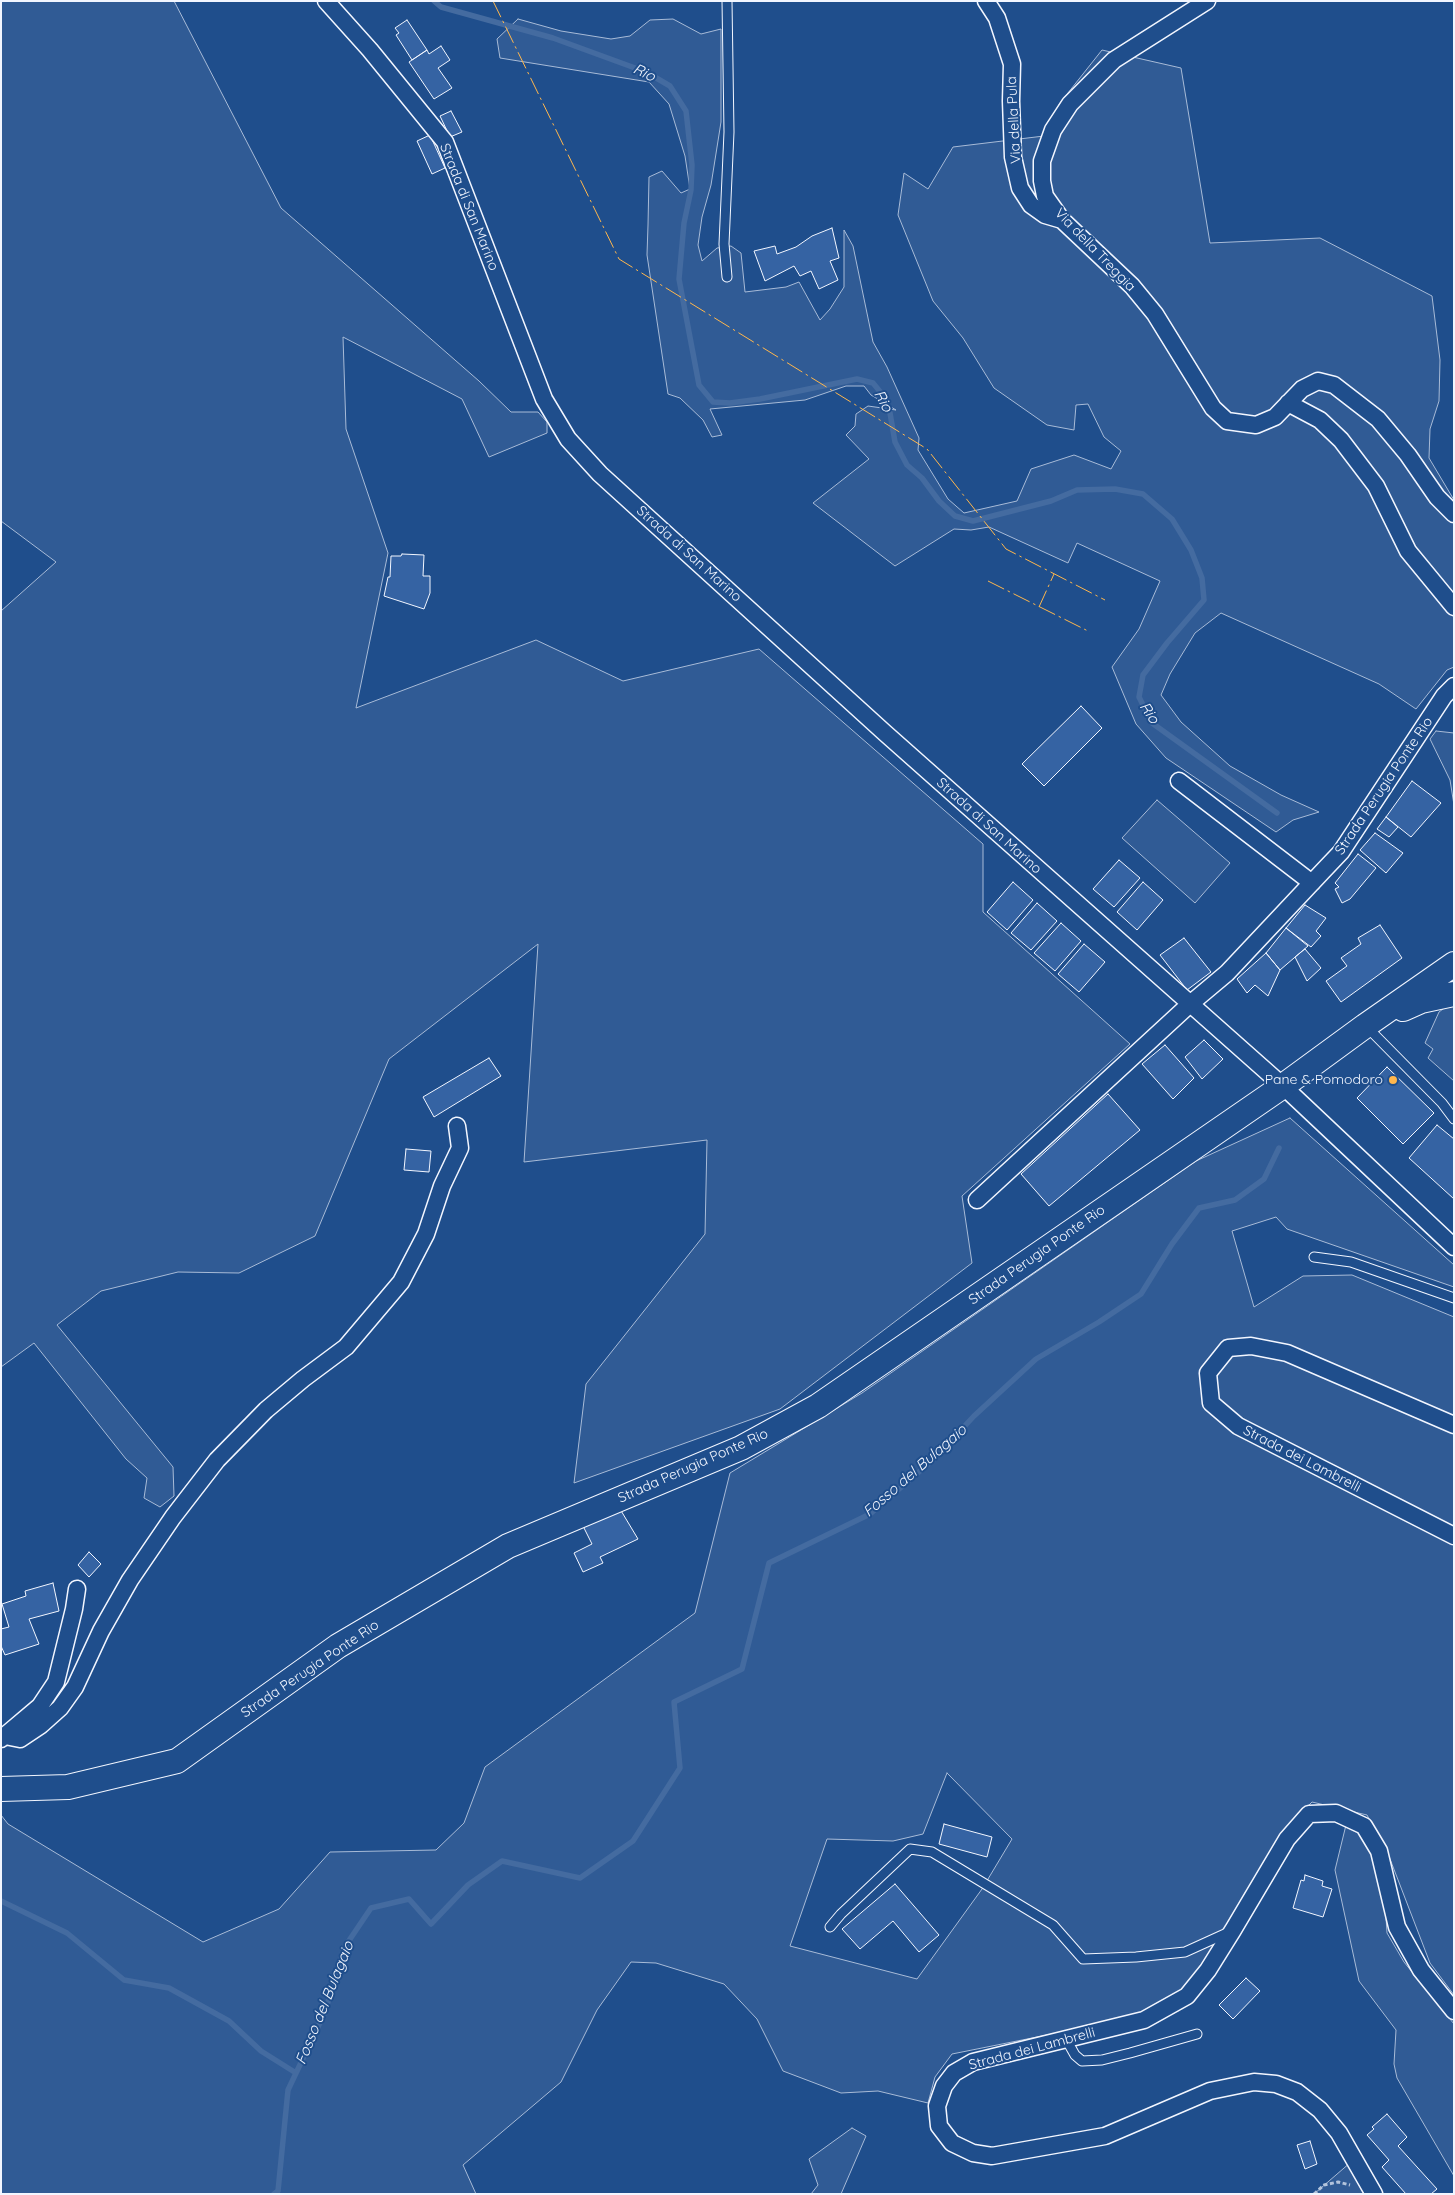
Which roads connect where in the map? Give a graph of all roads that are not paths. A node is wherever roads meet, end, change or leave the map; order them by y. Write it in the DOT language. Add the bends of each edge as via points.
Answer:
graph roads {
  1 [pos="326,1"];
  2 [pos="726,1"];
  3 [pos="986,1"];
  4 [pos="1207,1"];
  5 [pos="1062,220"];
  6 [pos="727,277"];
  7 [pos="1288,403"];
  8 [pos="1454,514"];
  9 [pos="1454,607"];
  10 [pos="1454,686"];
  11 [pos="1179,781"];
  12 [pos="1312,883"];
  13 [pos="1454,964"];
  14 [pos="1454,994"];
  15 [pos="1190,1004"];
  16 [pos="1365,1026"];
  17 [pos="1283,1086"];
  18 [pos="1454,1119"];
  19 [pos="457,1126"];
  20 [pos="978,1200"];
  21 [pos="1454,1248"];
  22 [pos="1314,1258"];
  23 [pos="1454,1298"];
  24 [pos="1454,1425"];
  25 [pos="1454,1536"];
  26 [pos="77,1589"];
  27 [pos="3,1738"];
  28 [pos="1,1789"];
  29 [pos="830,1928"];
  30 [pos="1233,1930"];
  31 [pos="1454,2011"];
  32 [pos="1196,2034"];
  33 [pos="1066,2039"];
  34 [pos="1374,2194"];
  1 -- 15 [label="street, Strada di San Marino" via="445,142 544,399 568,439 600,474 848,700"];
  2 -- 6 [label="lane" via="729,132 724,244"];
  3 -- 5 [label="street, Via della Pula" via="997,18 1012,64 1013,157 1020,188 1030,205 1045,215"];
  4 -- 5 [label="street, Via della Treggia" via="1114,60 1070,104 1053,130 1042,161 1045,196"];
  5 -- 7 [label="street, Via della Treggia" via="1132,286 1155,314 1213,408 1227,421 1256,425 1275,417"];
  7 -- 8 [label="street, Via della Treggia" via="1302,389 1318,381 1334,385 1378,419 1437,497"];
  7 -- 9 [label="street" via="1320,420 1341,440 1376,486 1408,551"];
  10 -- 12 [label="street, Strada Perugia Ponte Rio" via="1444,696 1341,852"];
  11 -- 12 [label="street"];
  12 -- 15 [label="street, Strada Perugia Ponte Rio" via="1227,973"];
  13 -- 16 [label="main road, Strada Perugia Ponte Rio"];
  14 -- 16 [label="main road, Strada Perugia Ponte Rio" via="1421,1001"];
  15 -- 17 [label="street"];
  15 -- 20 [label="street, Strada Perugia Ponte Rio"];
  16 -- 17 [label="main road, Strada Perugia Ponte Rio"];
  16 -- 18 [label="lane"];
  17 -- 21 [label="street"];
  17 -- 28 [label="main road, Strada Perugia Ponte Rio" via="818,1406 741,1448 508,1546 338,1646 177,1761 68,1786"];
  19 -- 27 [label="street" via="460,1148 442,1186 426,1234 401,1282 346,1347 266,1410 217,1460 130,1580 75,1687 60,1708 20,1738"];
  22 -- 23 [label="lane" via="1351,1262"];
  24 -- 25 [label="street, Strada dei Lambrelli" via="1287,1353 1251,1346 1228,1348 1208,1373 1211,1403 1238,1426"];
  26 -- 27 [label="street" via="56,1682 40,1706"];
  29 -- 30 [label="lane" via="910,1849 932,1852 1053,1926 1083,1959 1185,1952"];
  30 -- 31 [label="street, Strada dei Lambrelli" via="1287,1839 1310,1814 1336,1814 1364,1826 1379,1851 1397,1928 1421,1970"];
  30 -- 33 [label="street, Strada dei Lambrelli" via="1187,1996 1144,2020"];
  32 -- 33 [label="lane" via="1111,2058 1082,2061"];
  33 -- 34 [label="street, Strada dei Lambrelli" via="973,2062 954,2073 944,2086 937,2106 940,2126 952,2143 973,2153 992,2156 1025,2151 1105,2136 1210,2092 1254,2082 1276,2084 1297,2092 1320,2110 1338,2133"];
}
